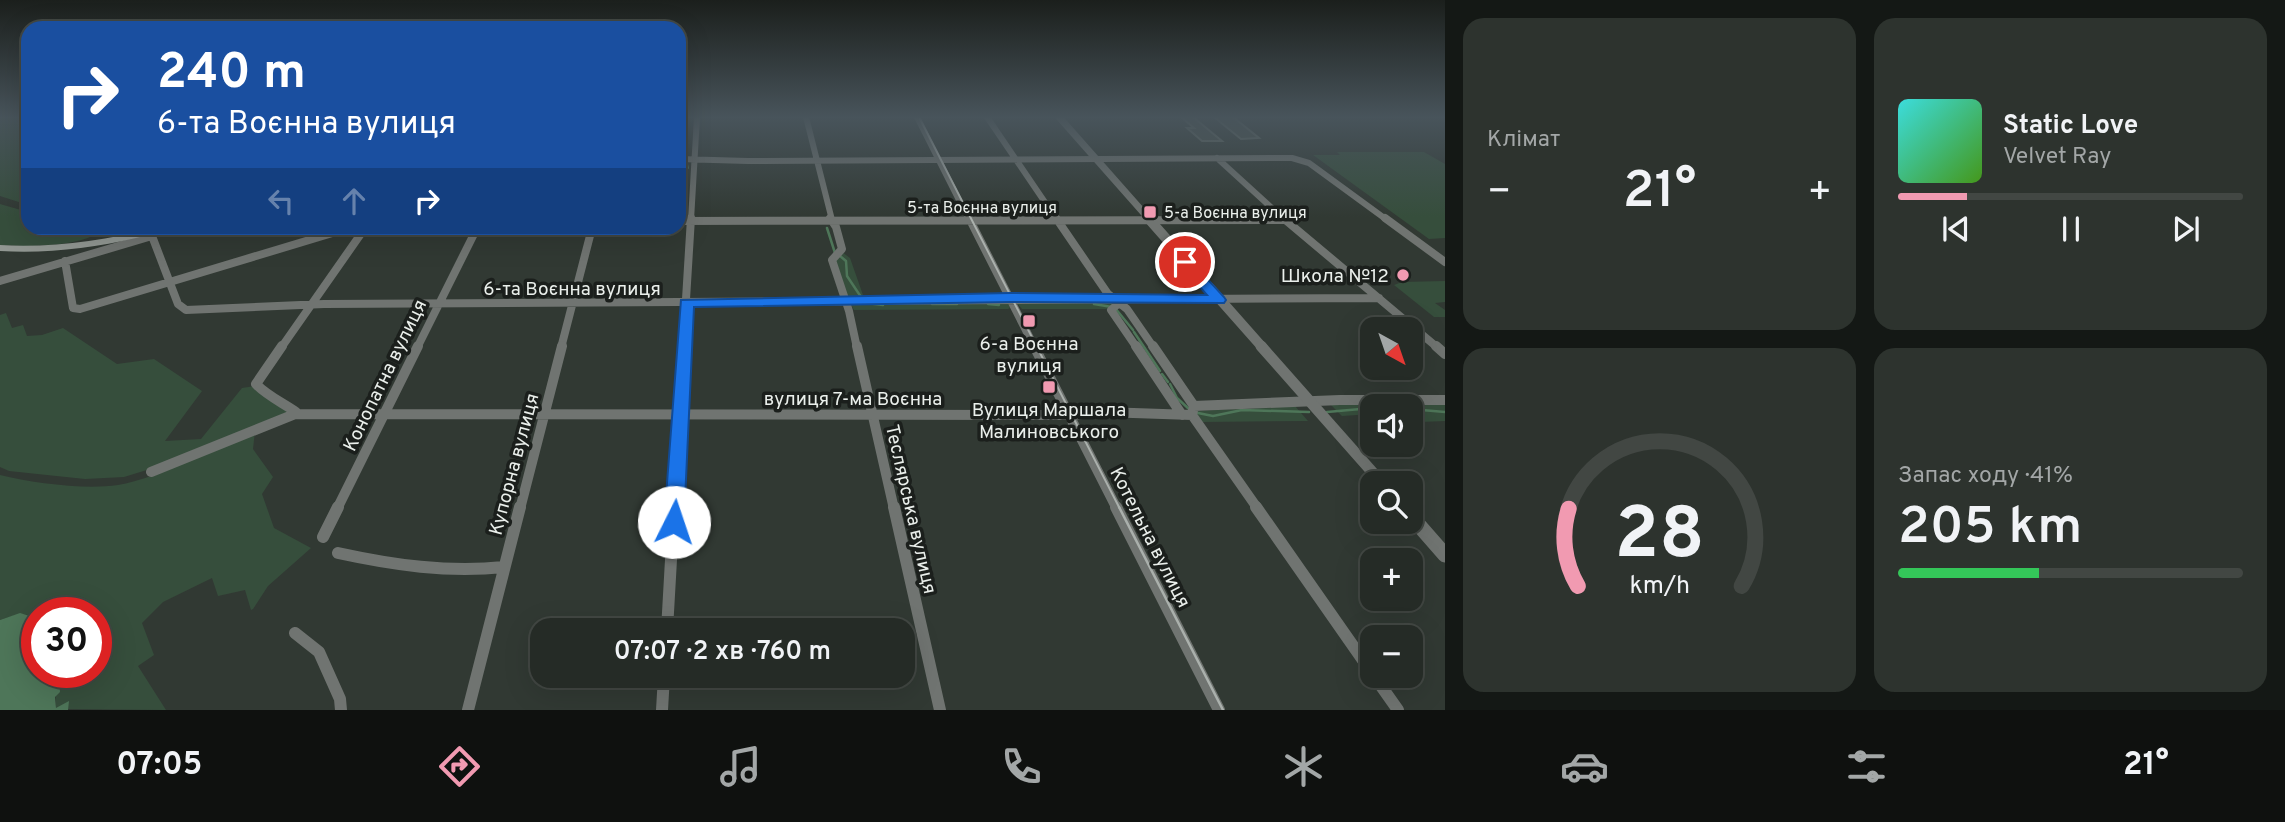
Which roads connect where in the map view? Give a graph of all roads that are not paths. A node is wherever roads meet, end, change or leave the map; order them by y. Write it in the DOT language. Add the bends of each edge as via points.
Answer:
graph roads {
  1 [pos="694,150"];
  2 [pos="814,150"];
  3 [pos="934,150"];
  4 [pos="1010,150"];
  5 [pos="1088,150"];
  6 [pos="1217,158"];
  7 [pos="686,159"];
  8 [pos="693,159"];
  9 [pos="816,159"];
  10 [pos="938,159"];
  11 [pos="1016,159"];
  12 [pos="1096,159"];
  13 [pos="686,207"];
  14 [pos="969,220"];
  15 [pos="1058,220"];
  16 [pos="1148,220"];
  17 [pos="1285,220"];
  18 [pos="686,221"];
  19 [pos="832,221"];
  20 [pos="145,235"];
  21 [pos="150,235"];
  22 [pos="326,235"];
  23 [pos="360,235"];
  24 [pos="473,235"];
  25 [pos="590,235"];
  26 [pos="685,235"];
  27 [pos="112,241"];
  28 [pos="0,248"];
  29 [pos="65,261"];
  30 [pos="1445,262"];
  31 [pos="0,281"];
  32 [pos="170,282"];
  33 [pos="1008,298"];
  34 [pos="1379,298"];
  35 [pos="1219,300"];
  36 [pos="1116,301"];
  37 [pos="846,302"];
  38 [pos="687,303"];
  39 [pos="437,304"];
  40 [pos="574,304"];
  41 [pos="312,306"];
  42 [pos="1445,354"];
  43 [pos="1445,400"];
  44 [pos="1309,402"];
  45 [pos="1190,412"];
  46 [pos="295,414"];
  47 [pos="386,414"];
  48 [pos="873,414"];
  49 [pos="544,415"];
  50 [pos="681,415"];
  51 [pos="1069,415"];
  52 [pos="1371,471"];
  53 [pos="151,472"];
  54 [pos="1423,530"];
  55 [pos="323,537"];
  56 [pos="338,553"];
  57 [pos="1445,555"];
  58 [pos="504,567"];
  59 [pos="668,618"];
  60 [pos="295,633"];
  61 [pos="1360,655"];
  62 [pos="663,688"];
  63 [pos="1383,688"];
  64 [pos="341,710"];
  65 [pos="468,710"];
  66 [pos="662,710"];
  67 [pos="940,710"];
  68 [pos="1219,710"];
  69 [pos="1398,710"];
  1 -- 8 [label="street"];
  2 -- 9 [label="street, Теслярська вулиця"];
  3 -- 10 [label="street, Котельна вулиця"];
  4 -- 11 [label="street"];
  5 -- 12 [label="street"];
  6 -- 12 [label="street"];
  6 -- 17 [label="street"];
  6 -- 30 [label="street" via="1299,159 1308,163"];
  7 -- 8 [label="street"];
  8 -- 9 [label="street"];
  8 -- 13 [label="street"];
  9 -- 10 [label="street"];
  9 -- 19 [label="street, Теслярська вулиця"];
  10 -- 11 [label="street"];
  10 -- 14 [label="street, Котельна вулиця"];
  11 -- 12 [label="street"];
  11 -- 15 [label="street"];
  12 -- 16 [label="street"];
  14 -- 15 [label="street, 5-та Воєнна вулиця"];
  14 -- 19 [label="street, 5-та Воєнна вулиця"];
  14 -- 33 [label="street, Котельна вулиця"];
  15 -- 16 [label="street, 5-та Воєнна вулиця"];
  15 -- 36 [label="street"];
  16 -- 17 [label="street, 5-та Воєнна вулиця"];
  16 -- 35 [label="street"];
  17 -- 34 [label="street"];
  18 -- 19 [label="street, 5-та Воєнна вулиця"];
  19 -- 37 [label="street, Теслярська вулиця" via="842,249 832,260"];
  20 -- 27 [label="main road"];
  21 -- 32 [label="street, 6-та Воєнна вулиця"];
  22 -- 32 [label="street"];
  23 -- 41 [label="street"];
  24 -- 39 [label="street, Конопатна вулиця"];
  25 -- 40 [label="street, Купорна вулиця"];
  26 -- 38 [label="street"];
  27 -- 28 [label="main road"];
  27 -- 29 [label="street"];
  29 -- 31 [label="street"];
  29 -- 32 [label="street" via="75,309"];
  32 -- 41 [label="street, 6-та Воєнна вулиця" via="178,304 186,310"];
  33 -- 36 [label="street, 6-та Воєнна вулиця"];
  33 -- 37 [label="street, 6-та Воєнна вулиця"];
  33 -- 51 [label="street, Котельна вулиця"];
  34 -- 35 [label="street, 6-та Воєнна вулиця"];
  34 -- 42 [label="street"];
  35 -- 36 [label="street, 6-та Воєнна вулиця"];
  35 -- 44 [label="street"];
  36 -- 45 [label="street" via="1127,309"];
  36 -- 45 [label="street" via="1111,310"];
  37 -- 38 [label="street, 6-та Воєнна вулиця"];
  37 -- 48 [label="street, Теслярська вулиця"];
  38 -- 40 [label="street, 6-та Воєнна вулиця"];
  38 -- 50 [label="street"];
  39 -- 40 [label="street, 6-та Воєнна вулиця"];
  39 -- 41 [label="street, 6-та Воєнна вулиця"];
  39 -- 47 [label="street, Конопатна вулиця"];
  40 -- 49 [label="street, Купорна вулиця"];
  41 -- 46 [label="street" via="256,384"];
  43 -- 44 [label="street, вулиця 7-ма Воєнна"];
  44 -- 45 [label="street, вулиця 7-ма Воєнна"];
  44 -- 52 [label="street"];
  45 -- 51 [label="street, вулиця 7-ма Воєнна"];
  45 -- 61 [label="street"];
  46 -- 47 [label="street, вулиця 7-ма Воєнна"];
  46 -- 53 [label="street, вулиця 7-ма Воєнна"];
  47 -- 49 [label="street, вулиця 7-ма Воєнна"];
  47 -- 55 [label="street, Конопатна вулиця"];
  48 -- 50 [label="street, вулиця 7-ма Воєнна"];
  48 -- 51 [label="street, вулиця 7-ма Воєнна"];
  48 -- 67 [label="street, Теслярська вулиця"];
  49 -- 50 [label="street, вулиця 7-ма Воєнна"];
  49 -- 58 [label="street, Купорна вулиця"];
  50 -- 59 [label="street"];
  51 -- 68 [label="street, Котельна вулиця"];
  54 -- 57 [label="street"];
  56 -- 58 [label="street" via="395,566"];
  58 -- 65 [label="street, Купорна вулиця"];
  60 -- 64 [label="street" via="319,652"];
  62 -- 66 [label="street"];
  63 -- 69 [label="street"];
}
